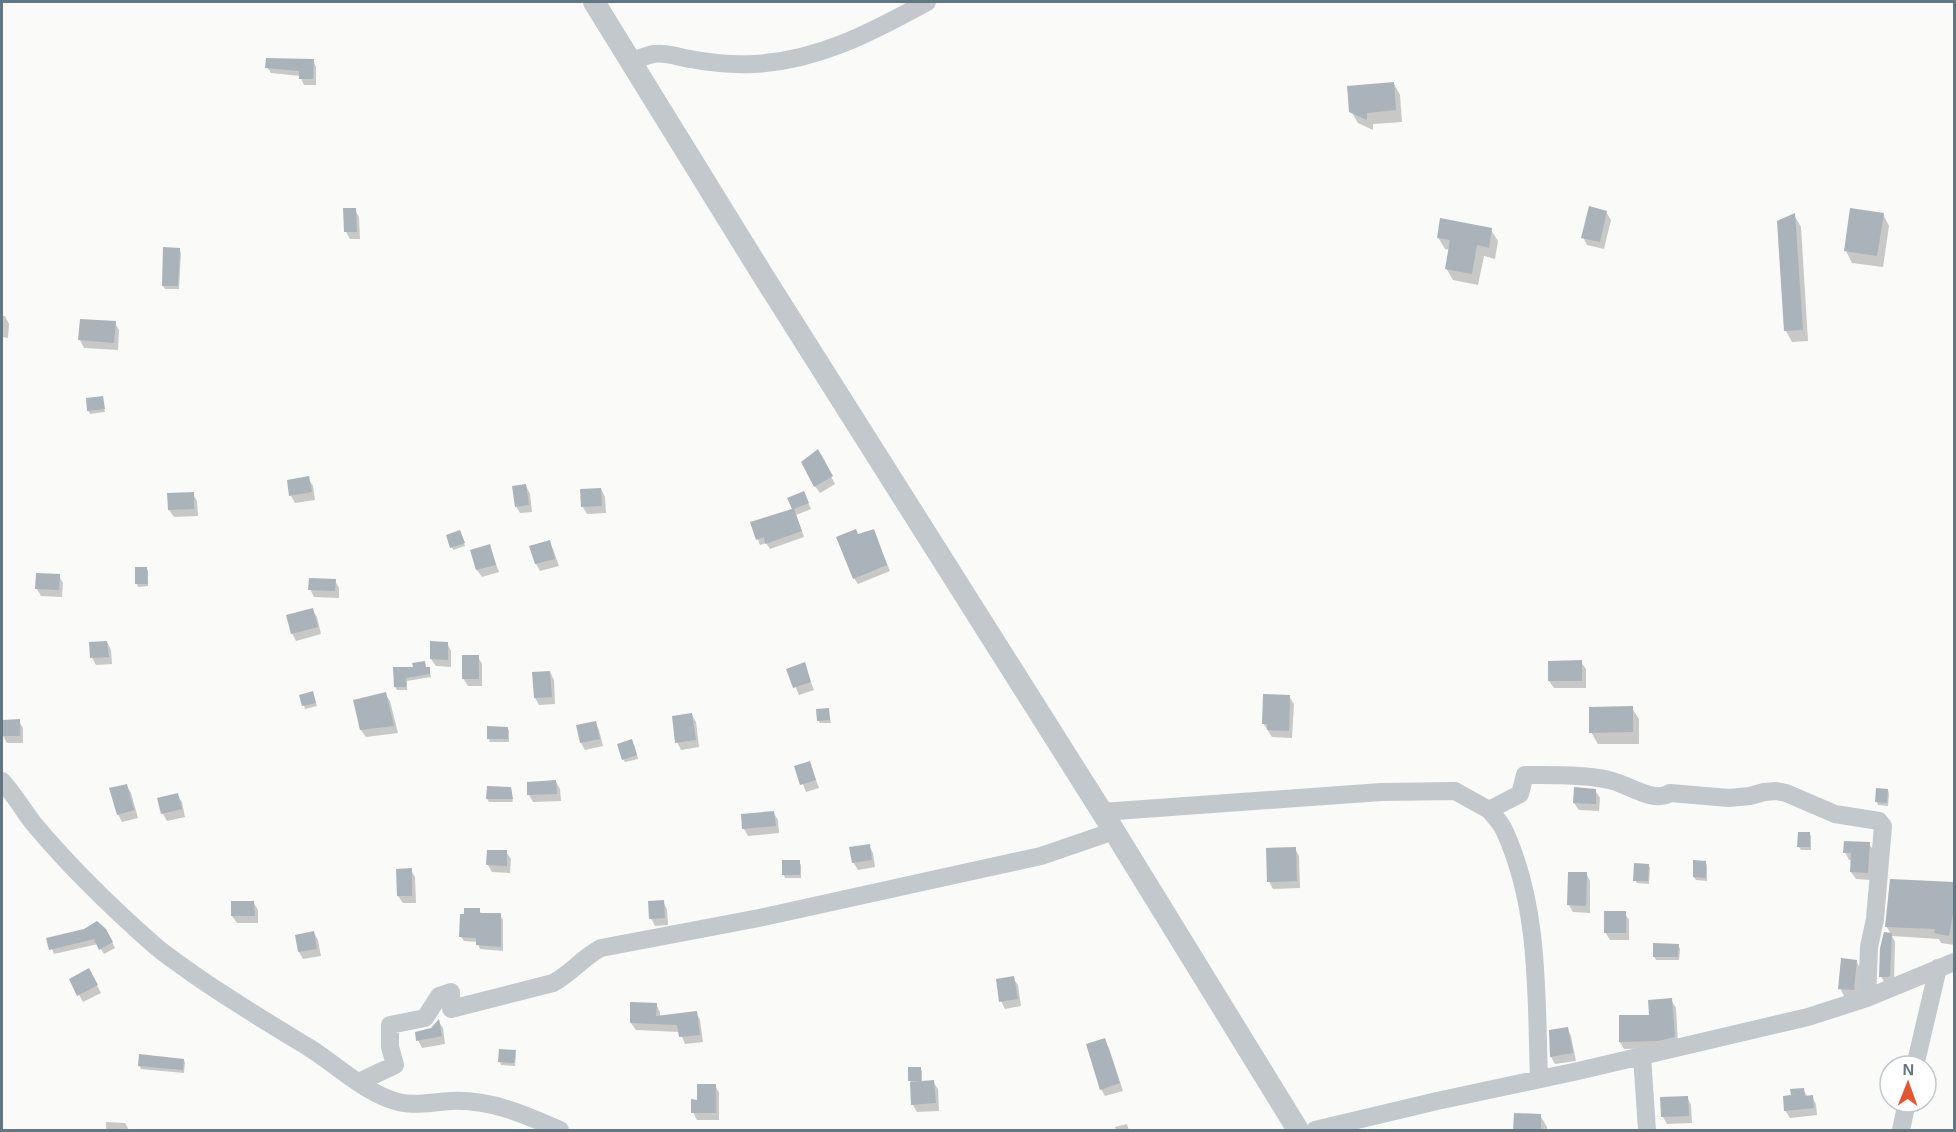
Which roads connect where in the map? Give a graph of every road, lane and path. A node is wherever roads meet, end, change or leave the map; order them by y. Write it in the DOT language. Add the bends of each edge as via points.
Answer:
graph roads {
  1 [pos="594,2"];
  2 [pos="927,2"];
  3 [pos="632,62"];
  4 [pos="2,781"];
  5 [pos="1489,810"];
  6 [pos="1108,821"];
  7 [pos="1946,965"];
  8 [pos="1867,998"];
  9 [pos="1919,1054"];
  10 [pos="1642,1056"];
  11 [pos="1539,1079"];
  12 [pos="359,1082"];
  13 [pos="1905,1114"];
  14 [pos="560,1131"];
  15 [pos="1298,1131"];
  16 [pos="1315,1131"];
  17 [pos="1647,1131"];
  18 [pos="1901,1131"];
  1 -- 3 [label="street"];
  2 -- 3 [label="street" via="849,42 798,58 715,64 653,54"];
  3 -- 6 [label="street"];
  4 -- 12 [label="street" via="34,824 154,946"];
  5 -- 6 [label="street" via="1455,791 1381,792"];
  5 -- 8 [label="street" via="1520,794 1525,775 1550,775 1609,780 1664,797 1670,793 1729,798 1776,791 1835,814 1879,821 1883,826"];
  5 -- 11 [label="street" via="1505,830 1528,906 1535,957"];
  6 -- 12 [label="street" via="1041,856 601,948 553,983 451,1009 451,992 439,996 425,1018 390,1025 395,1065"];
  6 -- 15 [label="street"];
  7 -- 8 [label="street"];
  7 -- 9 [label="street"];
  8 -- 10 [label="street" via="1808,1017"];
  10 -- 11 [label="street"];
  10 -- 17 [label="street"];
  11 -- 16 [label="street"];
  12 -- 14 [label="street" via="400,1104 452,1101 495,1105"];
  13 -- 18 [label="street"];
}
